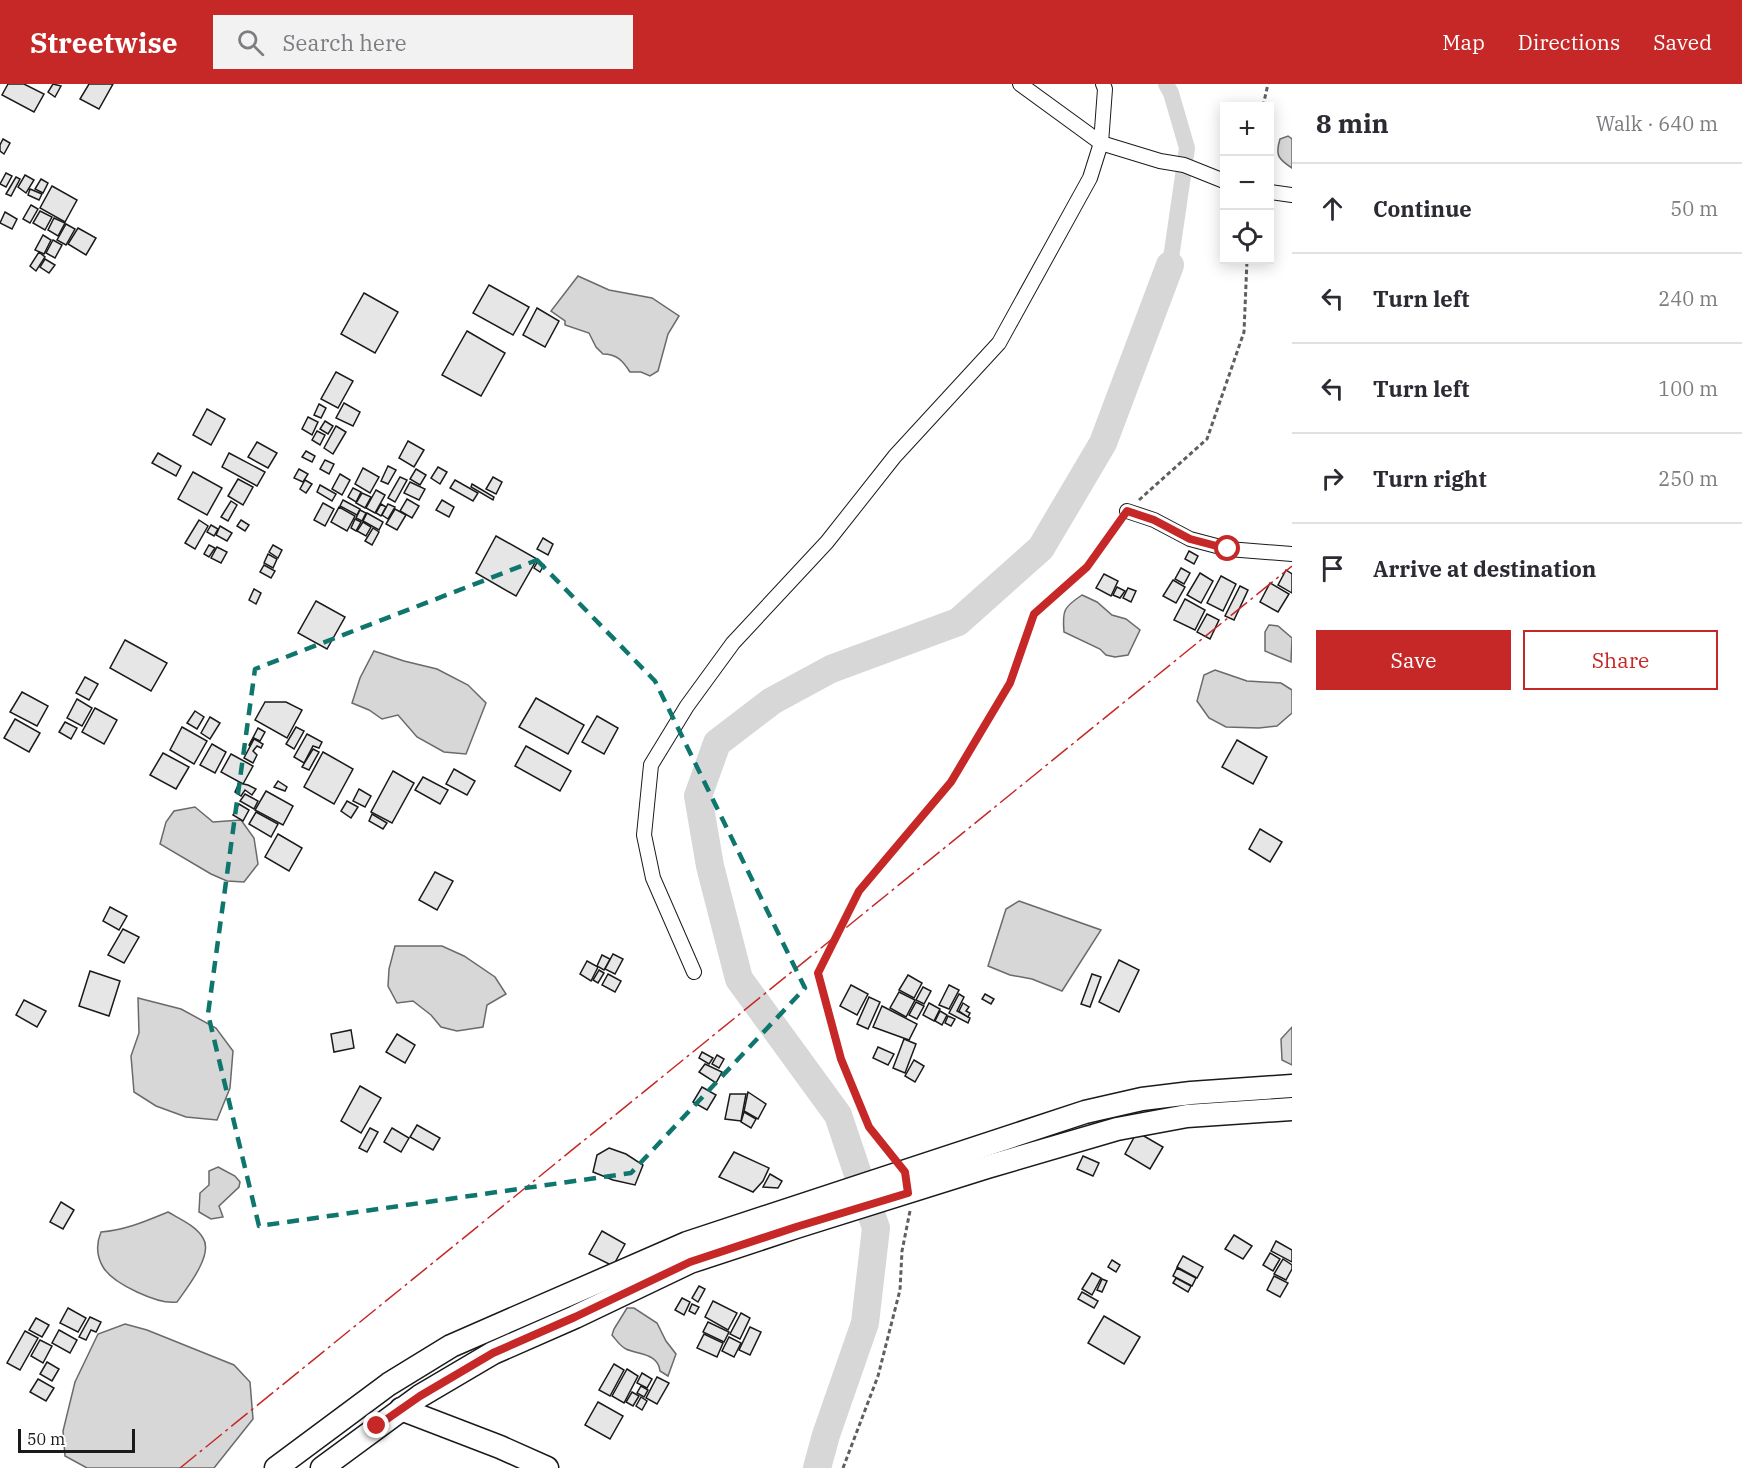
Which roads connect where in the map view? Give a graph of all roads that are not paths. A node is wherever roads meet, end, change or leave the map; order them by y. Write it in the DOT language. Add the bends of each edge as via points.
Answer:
graph roads {
  1 [pos="1020,84"];
  2 [pos="1103,84"];
  3 [pos="1101,143"];
  4 [pos="1220,179"];
  5 [pos="1274,193"];
  6 [pos="1292,195"];
  7 [pos="1127,511"];
  8 [pos="1292,554"];
  9 [pos="694,972"];
  10 [pos="1292,1086"];
  11 [pos="1292,1108"];
  12 [pos="902,1184"];
  13 [pos="793,1218"];
  14 [pos="401,1409"];
  15 [pos="276,1468"];
  16 [pos="322,1468"];
  17 [pos="547,1468"];
  1 -- 3 [label="street"];
  2 -- 3 [label="street"];
  3 -- 4 [label="street" via="1184,165"];
  3 -- 9 [label="street" via="1090,178 999,343 895,456 827,542 733,643 687,706 651,765 644,835 653,878"];
  5 -- 6 [label="street"];
  7 -- 8 [label="street" via="1190,539 1228,549"];
  10 -- 12 [label="main road" via="1142,1099 1085,1112"];
  11 -- 12 [label="main road" via="1187,1116 1117,1129 987,1167"];
  12 -- 13 [label="main road"];
  13 -- 14 [label="main road" via="493,1353"];
  13 -- 15 [label="main road" via="687,1243 452,1346 389,1384"];
  14 -- 16 [label="main road"];
  14 -- 17 [label="main road"];
}
